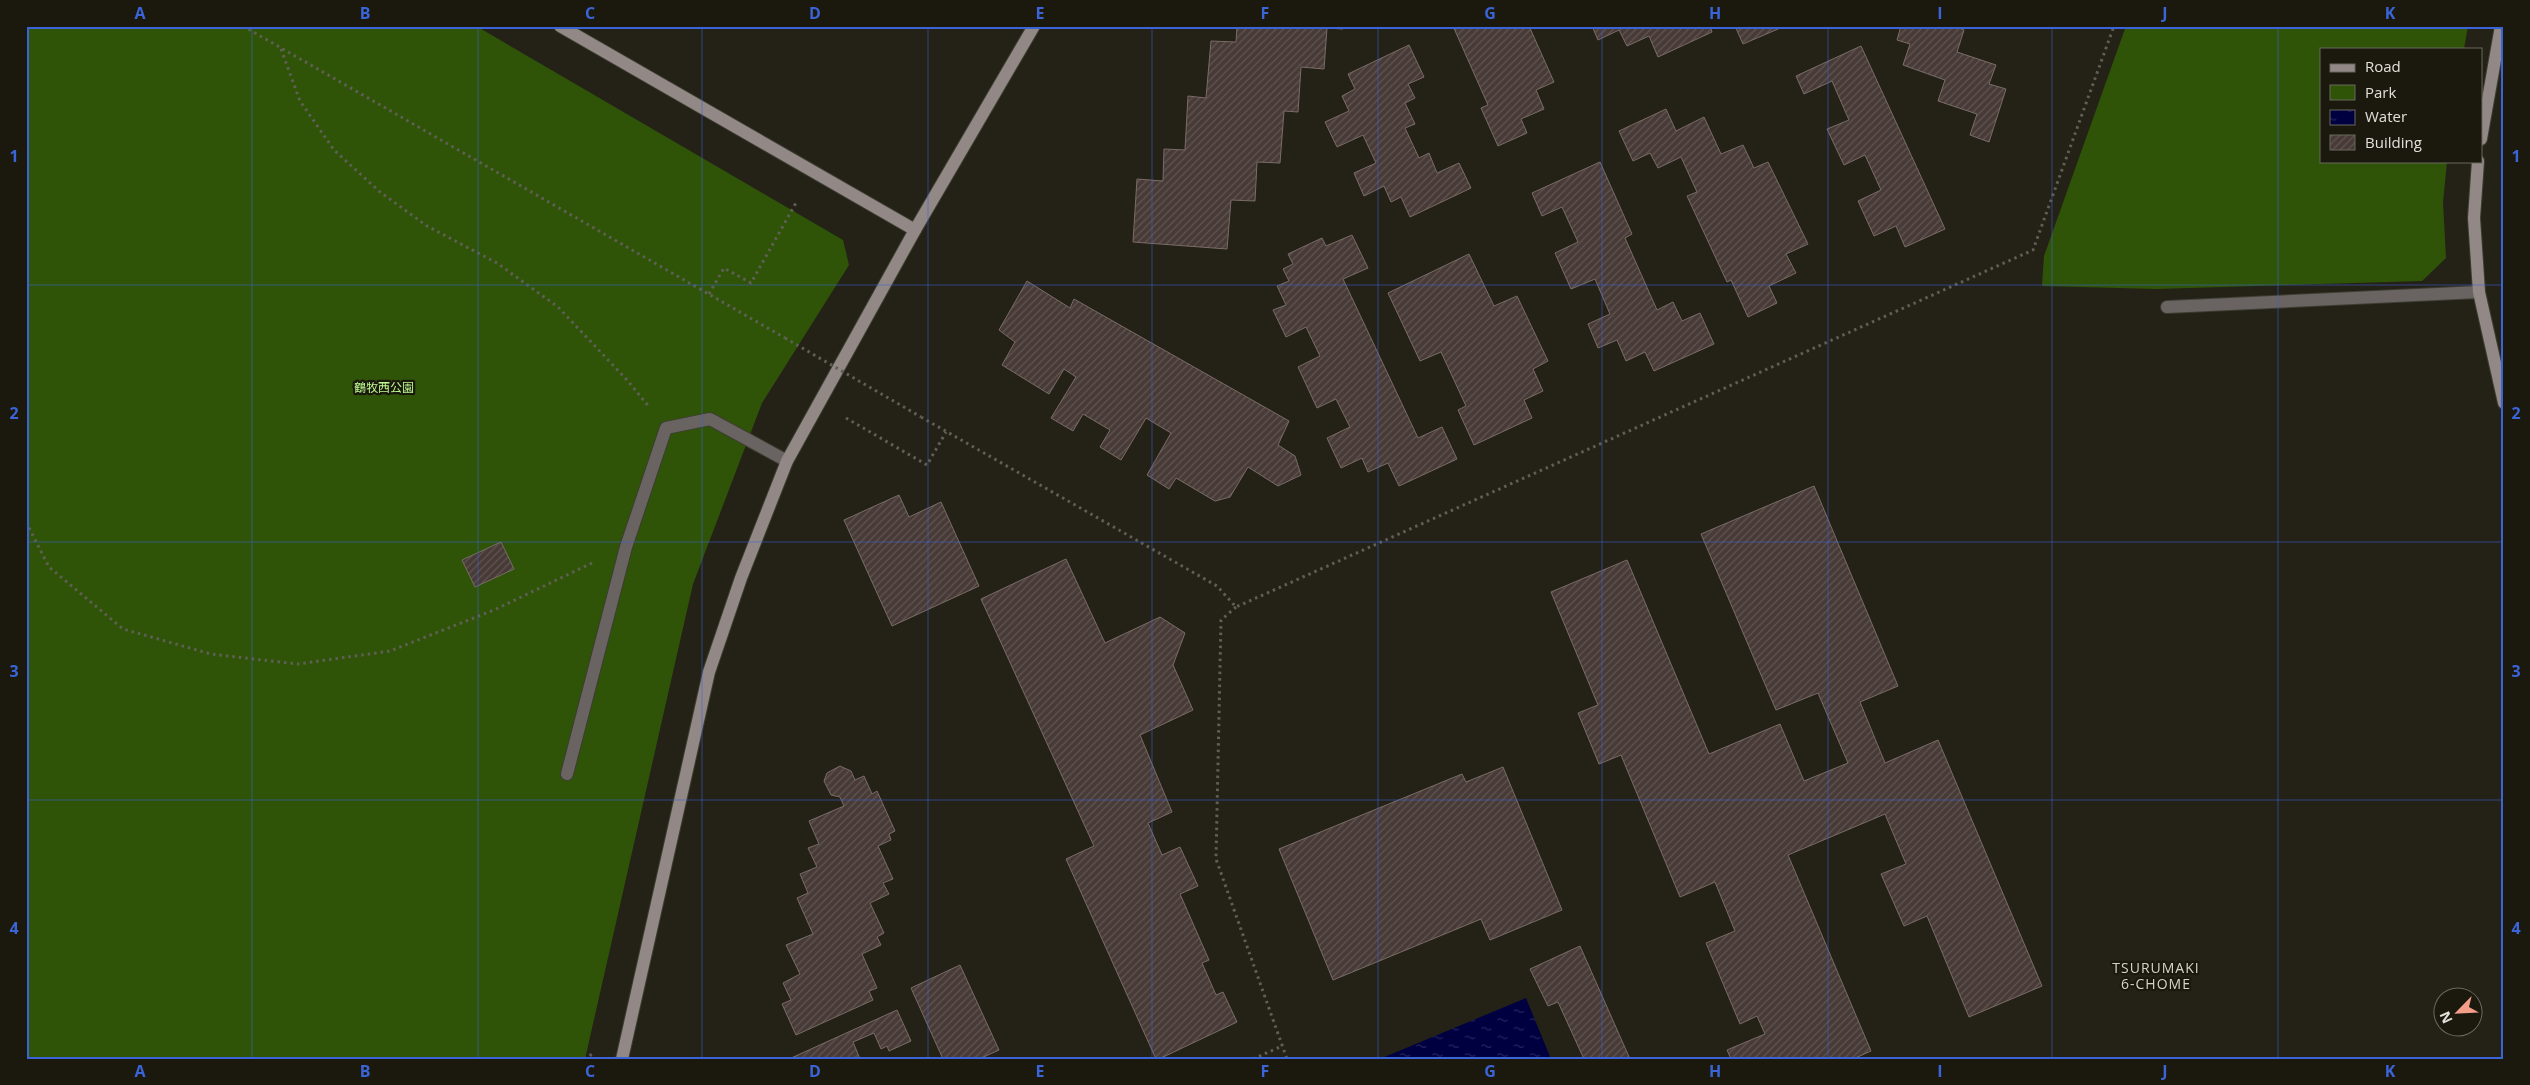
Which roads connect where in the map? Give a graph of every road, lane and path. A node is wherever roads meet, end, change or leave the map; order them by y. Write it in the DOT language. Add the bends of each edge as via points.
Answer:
graph roads {
  1 [pos="243,26"];
  2 [pos="560,26"];
  3 [pos="1034,26"];
  4 [pos="2114,26"];
  5 [pos="2501,26"];
  6 [pos="280,48"];
  7 [pos="2482,133"];
  8 [pos="2478,162"];
  9 [pos="797,201"];
  10 [pos="916,230"];
  11 [pos="2480,292"];
  12 [pos="710,294"];
  13 [pos="2167,307"];
  14 [pos="2504,403"];
  15 [pos="846,418"];
  16 [pos="666,428"];
  17 [pos="946,432"];
  18 [pos="787,461"];
  19 [pos="26,522"];
  20 [pos="626,547"];
  21 [pos="1236,607"];
  22 [pos="567,774"];
  23 [pos="1282,1046"];
  24 [pos="596,1052"];
  25 [pos="584,1059"];
  26 [pos="622,1059"];
  27 [pos="1253,1059"];
  28 [pos="1287,1059"];
  1 -- 6 [label="path"];
  2 -- 10 [label="street"];
  3 -- 10 [label="street"];
  4 -- 21 [label="path" via="2033,250"];
  5 -- 7 [label="street"];
  6 -- 12 [label="path"];
  6 -- 16 [label="path" via="300,101 334,150 380,192 427,226 497,263 558,307 627,380"];
  8 -- 11 [label="street" via="2474,218"];
  9 -- 12 [label="path" via="750,283 724,268"];
  10 -- 18 [label="street"];
  11 -- 13 [label="lane"];
  11 -- 14 [label="street"];
  12 -- 17 [label="path, bridge"];
  15 -- 17 [label="path" via="927,465"];
  16 -- 18 [label="lane" via="710,419"];
  16 -- 20 [label="lane"];
  17 -- 21 [label="path" via="1217,586"];
  18 -- 26 [label="street" via="741,578 710,672"];
  19 -- 20 [label="path" via="49,567 123,629 211,654 298,664 390,651 494,610"];
  20 -- 22 [label="lane"];
  21 -- 23 [label="path" via="1222,620 1216,859"];
  23 -- 27 [label="path"];
  23 -- 28 [label="path"];
  24 -- 25 [label="path"];
}
